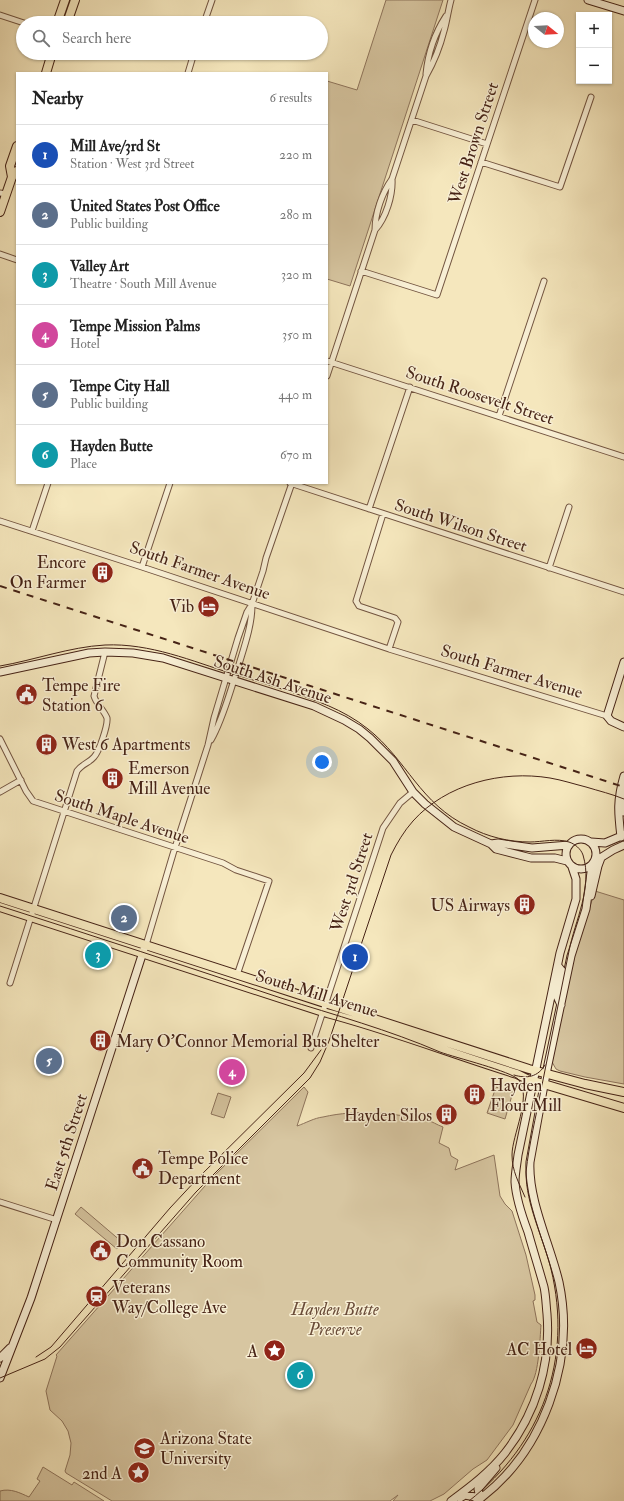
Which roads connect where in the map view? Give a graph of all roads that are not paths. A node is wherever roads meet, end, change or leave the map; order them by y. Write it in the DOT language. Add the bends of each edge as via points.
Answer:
graph roads {
  1 [pos="65,0"];
  2 [pos="75,0"];
  3 [pos="212,0"];
  4 [pos="451,0"];
  5 [pos="535,0"];
  6 [pos="588,0"];
  7 [pos="624,11"];
  8 [pos="0,15"];
  9 [pos="59,16"];
  10 [pos="69,16"];
  11 [pos="206,16"];
  12 [pos="16,20"];
  13 [pos="50,60"];
  14 [pos="192,60"];
  15 [pos="46,72"];
  16 [pos="188,72"];
  17 [pos="591,97"];
  18 [pos="412,120"];
  19 [pos="487,144"];
  20 [pos="16,149"];
  21 [pos="481,162"];
  22 [pos="14,174"];
  23 [pos="3,194"];
  24 [pos="0,212"];
  25 [pos="0,254"];
  26 [pos="16,260"];
  27 [pos="361,271"];
  28 [pos="544,281"];
  29 [pos="329,362"];
  30 [pos="410,387"];
  31 [pos="499,416"];
  32 [pos="624,457"];
  33 [pos="48,484"];
  34 [pos="170,484"];
  35 [pos="291,484"];
  36 [pos="294,484"];
  37 [pos="569,508"];
  38 [pos="369,509"];
  39 [pos="383,514"];
  40 [pos="0,522"];
  41 [pos="32,531"];
  42 [pos="142,567"];
  43 [pos="549,568"];
  44 [pos="624,592"];
  45 [pos="252,604"];
  46 [pos="389,649"];
  47 [pos="105,652"];
  48 [pos="624,662"];
  49 [pos="0,672"];
  50 [pos="226,679"];
  51 [pos="233,682"];
  52 [pos="607,716"];
  53 [pos="624,727"];
  54 [pos="0,739"];
  55 [pos="208,745"];
  56 [pos="624,776"];
  57 [pos="21,780"];
  58 [pos="624,791"];
  59 [pos="0,792"];
  60 [pos="413,792"];
  61 [pos="64,812"];
  62 [pos="624,812"];
  63 [pos="623,838"];
  64 [pos="591,842"];
  65 [pos="491,844"];
  66 [pos="570,845"];
  67 [pos="624,845"];
  68 [pos="175,848"];
  69 [pos="613,850"];
  70 [pos="601,858"];
  71 [pos="567,860"];
  72 [pos="593,863"];
  73 [pos="572,867"];
  74 [pos="0,898"];
  75 [pos="0,907"];
  76 [pos="34,909"];
  77 [pos="586,910"];
  78 [pos="31,917"];
  79 [pos="146,945"];
  80 [pos="143,954"];
  81 [pos="558,966"];
  82 [pos="237,975"];
  83 [pos="215,977"];
  84 [pos="10,984"];
  85 [pos="561,1005"];
  86 [pos="325,1008"];
  87 [pos="312,1048"];
  88 [pos="537,1071"];
  89 [pos="546,1074"];
  90 [pos="534,1081"];
  91 [pos="544,1084"];
  92 [pos="624,1092"];
  93 [pos="624,1108"];
  94 [pos="0,1202"];
  95 [pos="57,1220"];
  96 [pos="2,1357"];
  97 [pos="0,1378"];
  98 [pos="504,1454"];
  99 [pos="478,1500"];
  100 [pos="451,1501"];
  1 -- 9 [label="main road"];
  2 -- 10 [label="main road"];
  3 -- 11 [label="street"];
  4 -- 18 [label="street" via="435,60 426,76"];
  5 -- 19 [label="street, West Brown Street"];
  6 -- 7 [label="main road"];
  8 -- 12 [label="street"];
  13 -- 15 [label="main road"];
  14 -- 16 [label="street"];
  17 -- 21 [label="street" via="560,187"];
  18 -- 19 [label="street"];
  18 -- 27 [label="street" via="392,179 385,211 380,225 375,230"];
  19 -- 21 [label="street, West Brown Street"];
  20 -- 22 [label="main road" via="10,166"];
  21 -- 27 [label="street, West Brown Street" via="437,295"];
  22 -- 23 [label="main road"];
  23 -- 24 [label="main road"];
  25 -- 26 [label="street"];
  27 -- 29 [label="street"];
  28 -- 31 [label="street"];
  29 -- 30 [label="street, South Roosevelt Street"];
  30 -- 31 [label="street, South Roosevelt Street"];
  30 -- 38 [label="street"];
  31 -- 32 [label="street, South Roosevelt Street"];
  33 -- 41 [label="street"];
  34 -- 42 [label="street"];
  35 -- 45 [label="street" via="269,558"];
  36 -- 38 [label="street, South Wilson Street"];
  37 -- 43 [label="street"];
  38 -- 39 [label="street, South Wilson Street"];
  39 -- 43 [label="street, South Wilson Street"];
  39 -- 46 [label="street" via="356,600 360,606 395,618 398,622"];
  40 -- 41 [label="street, South Farmer Avenue"];
  41 -- 42 [label="street, South Farmer Avenue"];
  42 -- 45 [label="street, South Farmer Avenue"];
  43 -- 44 [label="street, South Wilson Street"];
  45 -- 46 [label="street, South Farmer Avenue"];
  45 -- 50 [label="street" via="247,612"];
  45 -- 51 [label="street" via="243,652"];
  46 -- 52 [label="street, South Farmer Avenue"];
  47 -- 49 [label="main road, South Ash Avenue" via="79,654"];
  47 -- 50 [label="main road, South Ash Avenue" via="147,654"];
  47 -- 61 [label="street" via="94,696 107,723 98,753 77,771"];
  48 -- 52 [label="main road"];
  50 -- 51 [label="main road, South Ash Avenue"];
  50 -- 55 [label="street"];
  51 -- 55 [label="street"];
  51 -- 60 [label="main road, South Ash Avenue" via="314,706 354,726 388,756"];
  52 -- 53 [label="main road, South Farmer Avenue" via="611,721"];
  54 -- 57 [label="street, South Maple Avenue"];
  55 -- 68 [label="street"];
  56 -- 63 [label="main road" via="618,805"];
  57 -- 59 [label="street"];
  57 -- 61 [label="street, South Maple Avenue" via="33,801"];
  58 -- 62 [label="main road"];
  60 -- 65 [label="main road, South Ash Avenue" via="445,821"];
  60 -- 86 [label="street, West 3rd Street" via="400,803 383,828"];
  61 -- 68 [label="street, South Maple Avenue"];
  61 -- 76 [label="street"];
  63 -- 64 [label="main road" via="605,843"];
  63 -- 69 [label="main road"];
  64 -- 66 [label="main road" via="587,839 578,839"];
  64 -- 72 [label="main road" via="596,852"];
  65 -- 66 [label="main road, South Ash Avenue" via="532,848"];
  65 -- 71 [label="main road, South Ash Avenue" via="496,849 531,858"];
  66 -- 71 [label="main road" via="566,853"];
  67 -- 69 [label="main road"];
  68 -- 79 [label="street"];
  68 -- 82 [label="street, South Maple Avenue" via="269,881"];
  69 -- 70 [label="main road"];
  70 -- 72 [label="main road"];
  70 -- 77 [label="main road"];
  71 -- 73 [label="main road"];
  72 -- 73 [label="main road" via="585,868"];
  72 -- 77 [label="main road"];
  73 -- 81 [label="main road" via="577,893"];
  74 -- 76 [label="main road, South Mill Avenue"];
  75 -- 78 [label="main road, South Mill Avenue"];
  76 -- 78 [label="street"];
  76 -- 79 [label="main road, South Mill Avenue"];
  77 -- 85 [label="main road" via="571,956"];
  78 -- 80 [label="main road, South Mill Avenue"];
  78 -- 84 [label="street"];
  79 -- 80 [label="main road, East 5th Street"];
  79 -- 82 [label="main road, South Mill Avenue"];
  80 -- 83 [label="main road, South Mill Avenue"];
  80 -- 95 [label="main road, East 5th Street"];
  81 -- 85 [label="main road" via="562,971 557,996"];
  81 -- 88 [label="main road"];
  82 -- 83 [label="main road" via="234,978 222,975"];
  82 -- 86 [label="main road, South Mill Avenue"];
  83 -- 86 [label="main road, South Mill Avenue"];
  85 -- 89 [label="main road"];
  86 -- 87 [label="street, West 3rd Street"];
  86 -- 88 [label="main road, South Mill Avenue"];
  86 -- 90 [label="main road, South Mill Avenue" via="350,1019"];
  88 -- 89 [label="main road, South Mill Avenue"];
  88 -- 90 [label="main road"];
  89 -- 91 [label="main road"];
  89 -- 92 [label="main road, South Mill Avenue"];
  90 -- 91 [label="main road, South Mill Avenue"];
  90 -- 98 [label="main road" via="515,1181 519,1204 544,1289 548,1330 546,1364 524,1424"];
  91 -- 93 [label="main road, South Mill Avenue"];
  91 -- 99 [label="main road" via="529,1170 534,1198 559,1283 563,1321 562,1349 554,1389 535,1434 507,1473"];
  94 -- 95 [label="street"];
  95 -- 96 [label="main road, East 5th Street" via="25,1318 12,1347"];
  96 -- 97 [label="main road"];
  98 -- 99 [label="main road" via="495,1471 478,1489"];
  98 -- 100 [label="main road" via="480,1479"];
  99 -- 100 [label="main road" via="465,1495"];
}
